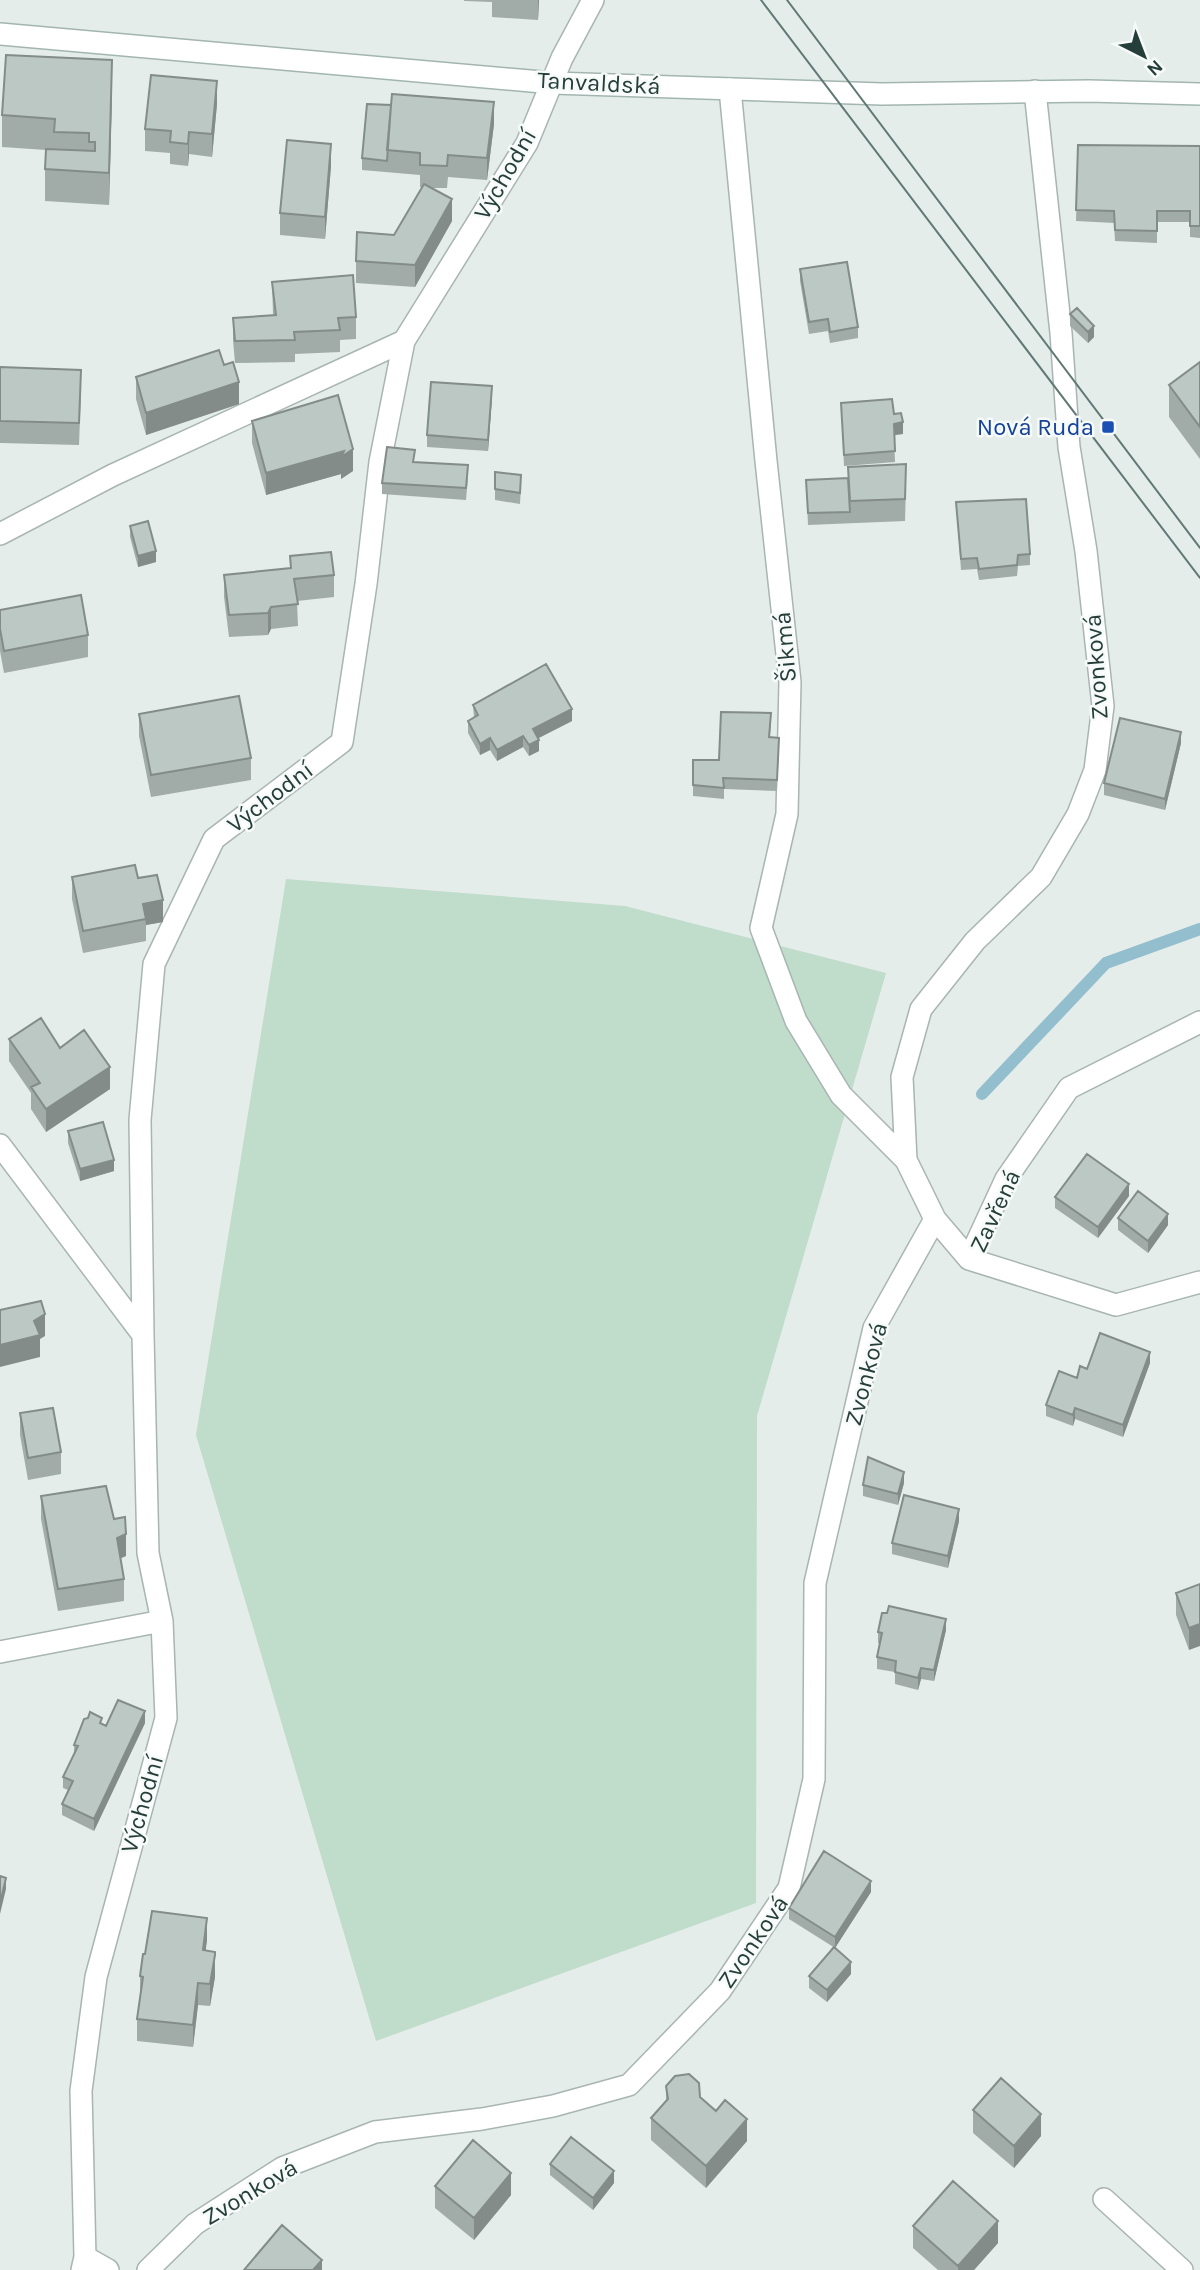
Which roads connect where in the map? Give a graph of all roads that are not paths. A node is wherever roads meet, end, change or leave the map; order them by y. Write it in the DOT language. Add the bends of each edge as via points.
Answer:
graph roads {
  1 [pos="593,0"];
  2 [pos="0,34"];
  3 [pos="553,83"];
  4 [pos="730,89"];
  5 [pos="1035,91"];
  6 [pos="1200,94"];
  7 [pos="404,341"];
  8 [pos="0,534"];
  9 [pos="1200,1022"];
  10 [pos="0,1145"];
  11 [pos="905,1160"];
  12 [pos="935,1219"];
  13 [pos="969,1259"];
  14 [pos="1200,1282"];
  15 [pos="143,1335"];
  16 [pos="162,1621"];
  17 [pos="0,1652"];
  18 [pos="1104,2199"];
  19 [pos="84,2263"];
  20 [pos="108,2270"];
  21 [pos="148,2270"];
  22 [pos="1182,2270"];
  1 -- 3 [label="street, Východní"];
  2 -- 3 [label="street, Tanvaldská"];
  3 -- 4 [label="street, Tanvaldská"];
  3 -- 7 [label="street, Východní" via="527,143"];
  4 -- 5 [label="street, Tanvaldská"];
  4 -- 11 [label="street, Šikmá" via="790,682 787,814 761,928 796,1021 841,1095"];
  5 -- 6 [label="street, Tanvaldská"];
  5 -- 11 [label="street, Zvonková" via="1068,435 1103,706 1095,770 1078,814 1041,877 975,941 921,1009 902,1077"];
  7 -- 8 [label="street" via="113,475"];
  7 -- 15 [label="street, Východní" via="380,462 342,742 214,839 154,964 140,1120"];
  9 -- 13 [label="street, Zavřená" via="1069,1088 1006,1179"];
  10 -- 15 [label="street"];
  11 -- 12 [label="street, Zvonková"];
  12 -- 13 [label="street, Zvonková"];
  12 -- 21 [label="street, Zvonková" via="874,1328 815,1583 814,1779 789,1888 720,1992 629,2085 554,2106 375,2132 282,2168 195,2224"];
  13 -- 14 [label="street, Zavřená" via="1116,1305"];
  15 -- 16 [label="street, Východní" via="148,1553"];
  16 -- 17 [label="street"];
  16 -- 19 [label="street, Východní" via="166,1718 96,1978 81,2091"];
  18 -- 22 [label="street"];
  19 -- 20 [label="street"];
}
